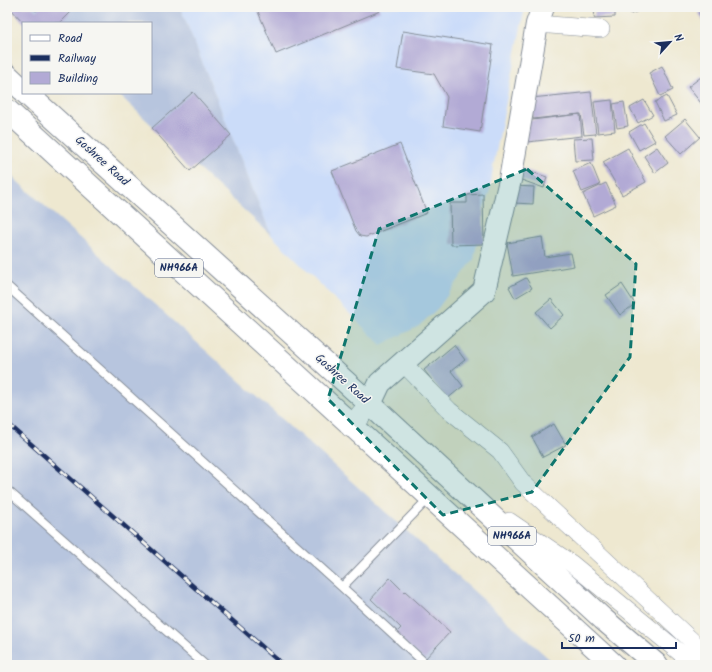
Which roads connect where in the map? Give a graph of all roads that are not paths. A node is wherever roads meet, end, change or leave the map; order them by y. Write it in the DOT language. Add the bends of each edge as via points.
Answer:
graph roads {
  1 [pos="540,15"];
  2 [pos="600,30"];
  3 [pos="7,76"];
  4 [pos="22,89"];
  5 [pos="27,94"];
  6 [pos="7,110"];
  7 [pos="7,286"];
  8 [pos="402,362"];
  9 [pos="370,404"];
  10 [pos="352,427"];
  11 [pos="7,490"];
  12 [pos="464,491"];
  13 [pos="429,498"];
  14 [pos="342,587"];
  15 [pos="705,653"];
  16 [pos="205,665"];
  17 [pos="427,665"];
  18 [pos="614,665"];
  19 [pos="657,665"];
  20 [pos="695,665"];
  1 -- 2 [label="street"];
  1 -- 8 [label="main road" via="510,180 484,291"];
  3 -- 4 [label="main road"];
  5 -- 9 [label="main road, Goshree Road / NH966A"];
  6 -- 10 [label="main road, NH966A"];
  7 -- 14 [label="lane"];
  8 -- 9 [label="main road" via="380,383"];
  8 -- 15 [label="street" via="449,410 500,451 523,483"];
  9 -- 10 [label="street"];
  9 -- 12 [label="main road, Goshree Road / NH966A"];
  10 -- 13 [label="main road, NH966A"];
  11 -- 16 [label="lane"];
  12 -- 19 [label="main road, Goshree Road / NH966A"];
  12 -- 20 [label="street" via="572,564"];
  13 -- 14 [label="lane"];
  13 -- 18 [label="main road, NH966A"];
  14 -- 17 [label="lane"];
}
